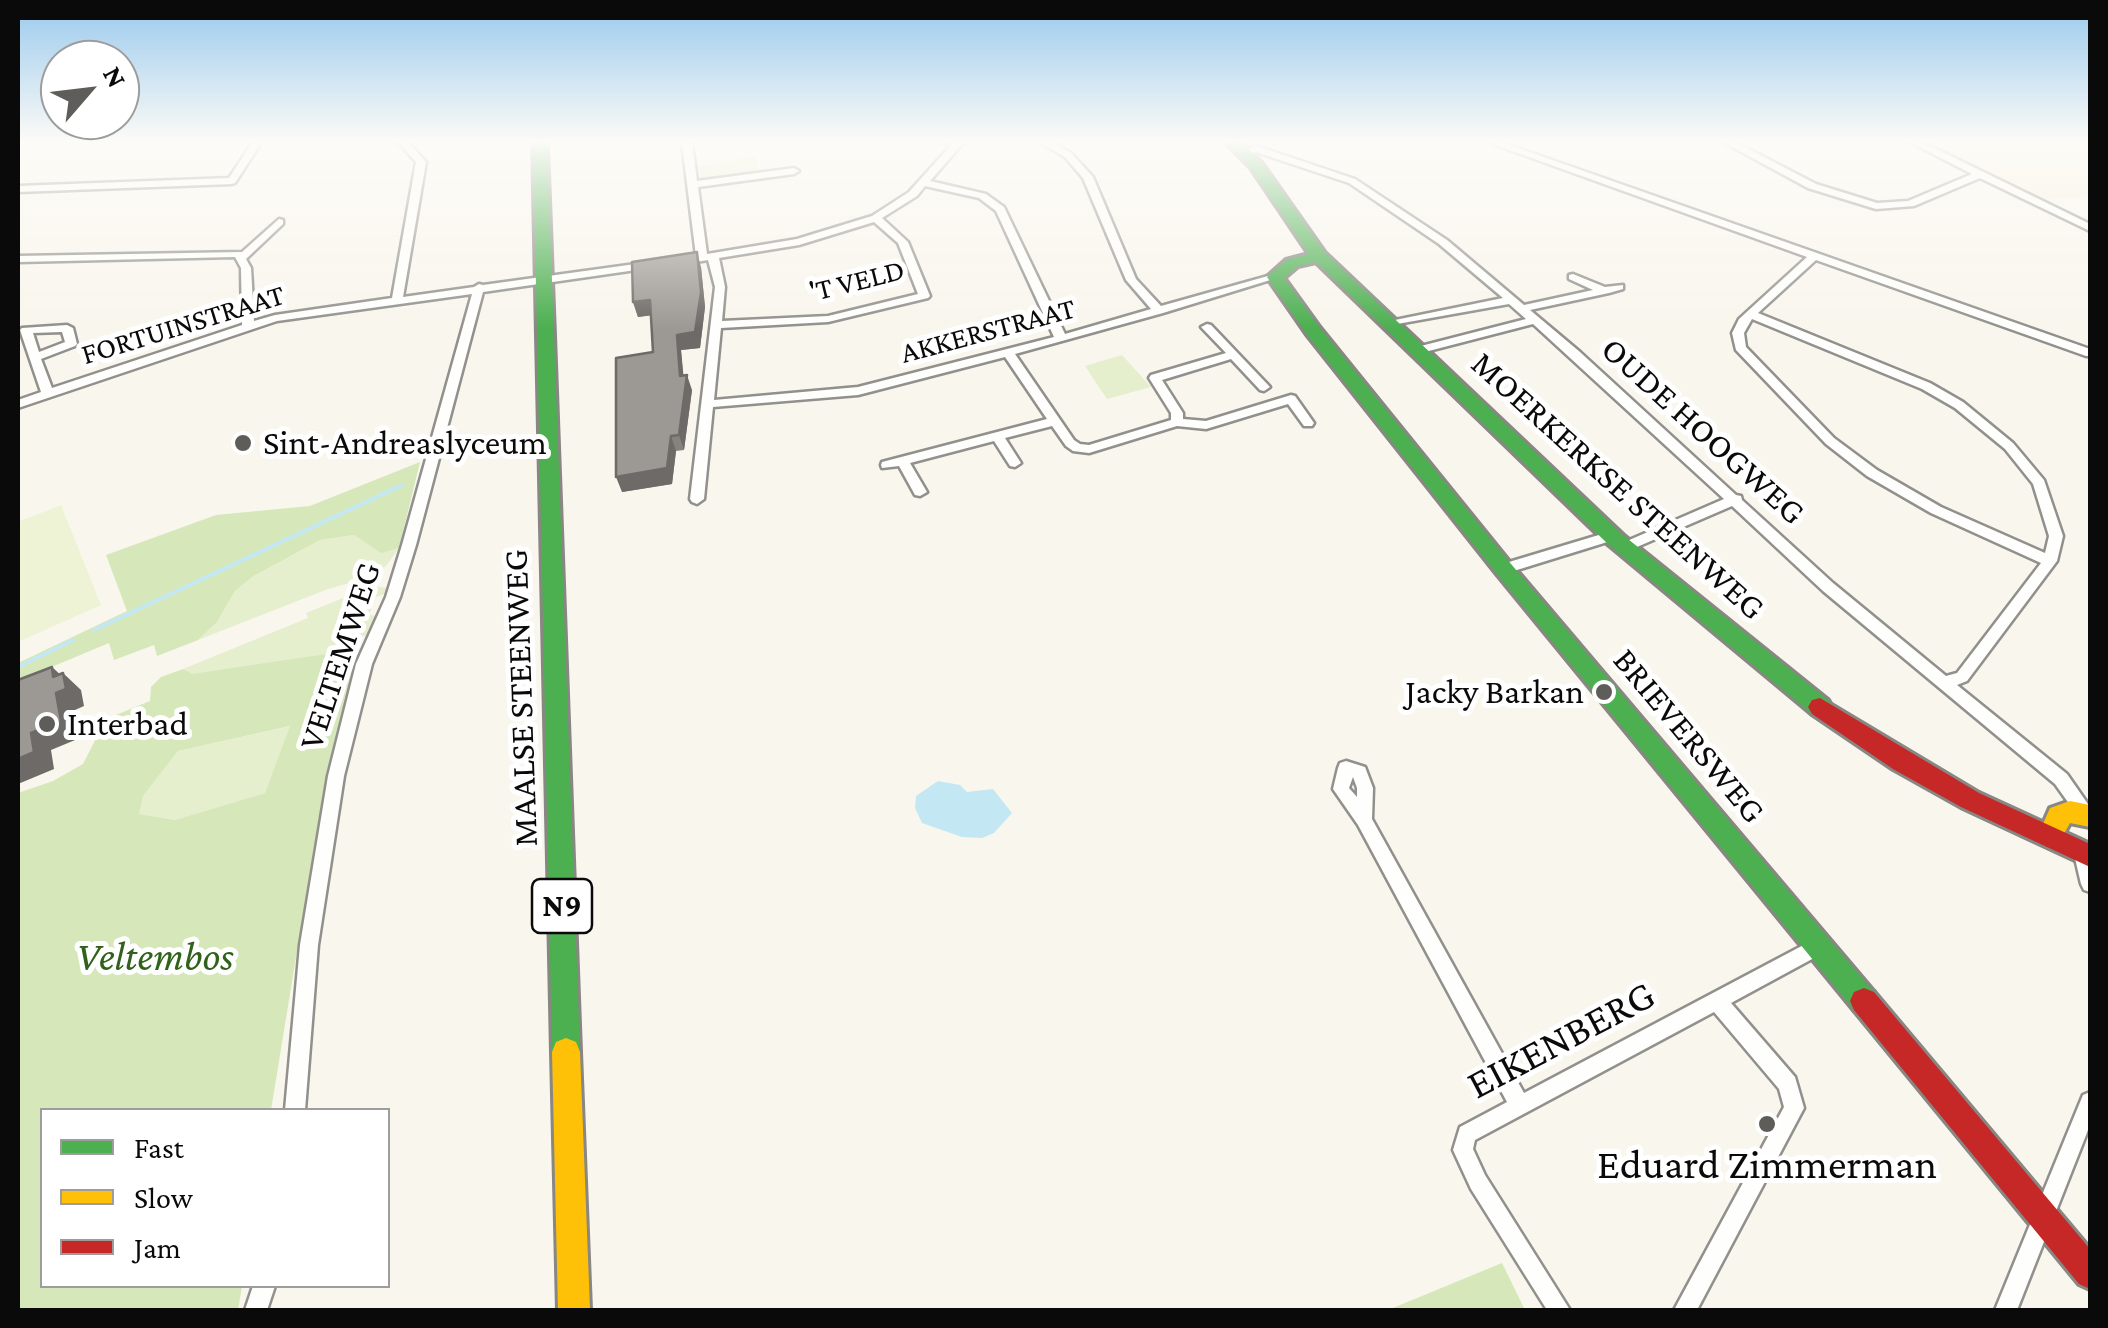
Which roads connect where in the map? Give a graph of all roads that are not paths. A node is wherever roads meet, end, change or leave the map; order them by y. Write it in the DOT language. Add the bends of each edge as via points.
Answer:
graph roads {
  1 [pos="414,205"];
  2 [pos="542,205"];
  3 [pos="697,205"];
  4 [pos="900,205"];
  5 [pos="994,205"];
  6 [pos="1100,205"];
  7 [pos="1281,205"];
  8 [pos="1389,205"];
  9 [pos="1668,205"];
  10 [pos="2044,205"];
  11 [pos="876,218"];
  12 [pos="280,222"];
  13 [pos="2090,228"];
  14 [pos="1319,256"];
  15 [pos="1814,256"];
  16 [pos="243,257"];
  17 [pos="708,258"];
  18 [pos="18,259"];
  19 [pos="1275,277"];
  20 [pos="1572,277"];
  21 [pos="544,278"];
  22 [pos="479,287"];
  23 [pos="1619,287"];
  24 [pos="1605,290"];
  25 [pos="397,300"];
  26 [pos="1517,305"];
  27 [pos="1158,310"];
  28 [pos="1752,314"];
  29 [pos="1535,320"];
  30 [pos="1390,324"];
  31 [pos="717,325"];
  32 [pos="248,326"];
  33 [pos="1207,327"];
  34 [pos="22,331"];
  35 [pos="1061,339"];
  36 [pos="1417,350"];
  37 [pos="1008,353"];
  38 [pos="2090,353"];
  39 [pos="1233,355"];
  40 [pos="35,357"];
  41 [pos="1264,387"];
  42 [pos="48,394"];
  43 [pos="18,404"];
  44 [pos="708,404"];
  45 [pos="1054,420"];
  46 [pos="1177,422"];
  47 [pos="1308,423"];
  48 [pos="997,436"];
  49 [pos="902,461"];
  50 [pos="1015,463"];
  51 [pos="887,466"];
  52 [pos="920,492"];
  53 [pos="697,499"];
  54 [pos="1736,500"];
  55 [pos="1618,542"];
  56 [pos="2050,561"];
  57 [pos="1504,569"];
  58 [pos="1943,684"];
  59 [pos="2088,815"];
  60 [pos="1364,820"];
  61 [pos="2060,832"];
  62 [pos="2087,855"];
  63 [pos="2090,884"];
  64 [pos="1819,946"];
  65 [pos="1716,1000"];
  66 [pos="2090,1102"];
  67 [pos="1519,1104"];
  68 [pos="295,1108"];
  69 [pos="2043,1216"];
  70 [pos="2090,1272"];
  71 [pos="574,1310"];
  72 [pos="1559,1310"];
  73 [pos="1685,1310"];
  74 [pos="2006,1310"];
  1 -- 25 [label="street"];
  2 -- 21 [label="street, MAALSE STEENWEG / N9"];
  3 -- 17 [label="street"];
  4 -- 11 [label="street, FORTUINSTRAAT"];
  5 -- 35 [label="street"];
  6 -- 27 [label="street" via="1131,280"];
  7 -- 14 [label="street, MOERKERKSE STEENWEG"];
  8 -- 26 [label="street, OUDE HOOGWEG"];
  9 -- 15 [label="street"];
  10 -- 13 [label="street"];
  11 -- 17 [label="street, FORTUINSTRAAT" via="818,237"];
  11 -- 31 [label="street, 'T VELD" via="903,242 924,296 828,319"];
  12 -- 16 [label="street"];
  14 -- 19 [label="street" via="1292,263"];
  14 -- 30 [label="street, MOERKERKSE STEENWEG"];
  15 -- 28 [label="street"];
  15 -- 38 [label="street"];
  16 -- 18 [label="street" via="222,252"];
  16 -- 32 [label="street"];
  17 -- 21 [label="street, FORTUINSTRAAT"];
  17 -- 31 [label="street" via="720,288"];
  19 -- 27 [label="street, AKKERSTRAAT"];
  19 -- 57 [label="street, BRIEVERSWEG"];
  20 -- 24 [label="street"];
  21 -- 22 [label="street, FORTUINSTRAAT"];
  21 -- 71 [label="street, MAALSE STEENWEG / N9"];
  22 -- 25 [label="street, FORTUINSTRAAT"];
  22 -- 68 [label="street, VELTEMWEG" via="409,545 364,664 336,776 309,945"];
  23 -- 24 [label="street"];
  24 -- 26 [label="street"];
  25 -- 32 [label="street, FORTUINSTRAAT"];
  26 -- 29 [label="street, OUDE HOOGWEG"];
  26 -- 30 [label="street"];
  27 -- 35 [label="street, AKKERSTRAAT"];
  28 -- 56 [label="street" via="1738,333 1740,348 1830,441 1902,491"];
  28 -- 56 [label="street" via="1926,386 1986,424 2039,483 2056,536"];
  29 -- 36 [label="street"];
  29 -- 54 [label="street, OUDE HOOGWEG"];
  30 -- 36 [label="street, MOERKERKSE STEENWEG"];
  31 -- 44 [label="street"];
  32 -- 42 [label="street, FORTUINSTRAAT"];
  33 -- 39 [label="street"];
  34 -- 40 [label="street"];
  34 -- 40 [label="street" via="67,328 71,344"];
  35 -- 37 [label="street, AKKERSTRAAT"];
  36 -- 55 [label="street, MOERKERKSE STEENWEG"];
  37 -- 44 [label="street, AKKERSTRAAT" via="833,396"];
  37 -- 45 [label="street"];
  39 -- 41 [label="street"];
  39 -- 46 [label="street" via="1155,378"];
  40 -- 42 [label="street"];
  42 -- 43 [label="street, FORTUINSTRAAT"];
  44 -- 53 [label="street"];
  45 -- 46 [label="street" via="1070,444 1090,448"];
  45 -- 48 [label="street"];
  46 -- 47 [label="street" via="1206,424 1290,399"];
  48 -- 49 [label="street"];
  48 -- 50 [label="street"];
  49 -- 51 [label="street"];
  49 -- 52 [label="street"];
  54 -- 55 [label="street"];
  54 -- 58 [label="street, OUDE HOOGWEG"];
  55 -- 57 [label="street"];
  55 -- 61 [label="street, MOERKERKSE STEENWEG" via="1815,703 1916,770 2011,819"];
  56 -- 58 [label="street" via="1962,677"];
  57 -- 64 [label="street, BRIEVERSWEG"];
  58 -- 59 [label="street, OUDE HOOGWEG" via="2062,779"];
  59 -- 61 [label="street, MOERKERKSE STEENWEG" via="2064,814"];
  60 -- 67 [label="street"];
  61 -- 62 [label="street, MOERKERKSE STEENWEG"];
  62 -- 63 [label="street"];
  64 -- 65 [label="street, EIKENBERG"];
  64 -- 69 [label="street, BRIEVERSWEG"];
  65 -- 67 [label="street, EIKENBERG"];
  65 -- 73 [label="street" via="1788,1084 1794,1108"];
  66 -- 69 [label="street"];
  67 -- 72 [label="street, EIKENBERG" via="1466,1134 1463,1150"];
  69 -- 70 [label="street, BRIEVERSWEG"];
  69 -- 74 [label="street"];
}
